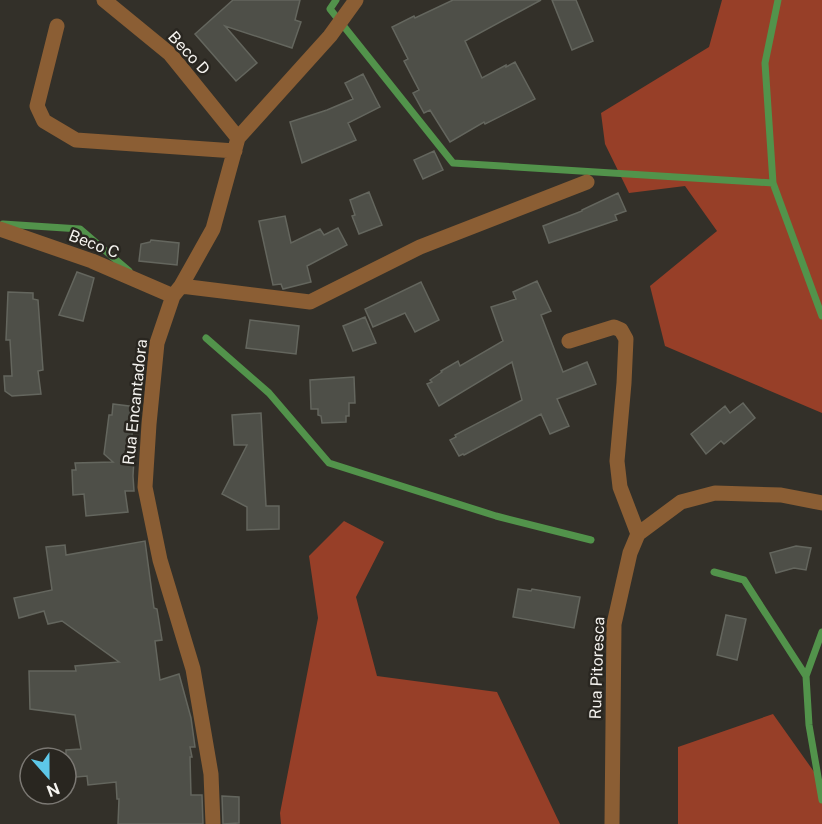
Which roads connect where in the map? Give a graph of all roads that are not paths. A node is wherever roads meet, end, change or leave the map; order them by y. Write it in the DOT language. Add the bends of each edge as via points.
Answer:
graph roads {
  1 [pos="104,0"];
  2 [pos="356,0"];
  3 [pos="57,26"];
  4 [pos="236,145"];
  5 [pos="587,182"];
  6 [pos="0,229"];
  7 [pos="177,291"];
  8 [pos="569,341"];
  9 [pos="822,503"];
  10 [pos="638,534"];
  11 [pos="213,824"];
  12 [pos="612,824"];
  1 -- 4 [label="street, Beco D" via="170,54"];
  2 -- 4 [label="street, Rua Encantadora"];
  3 -- 4 [label="street" via="37,106 44,121 76,140"];
  4 -- 7 [label="street, Rua Encantadora" via="213,229"];
  5 -- 7 [label="street, Beco C" via="420,247 310,302"];
  6 -- 7 [label="street, Beco C"];
  7 -- 11 [label="street, Rua Encantadora" via="157,344 145,487 160,561 193,669 211,774"];
  8 -- 10 [label="street" via="614,327 626,339 617,461 620,487"];
  9 -- 10 [label="street" via="781,495 715,493 681,502"];
  10 -- 12 [label="street, Rua Pitoresca" via="614,624"];
}
